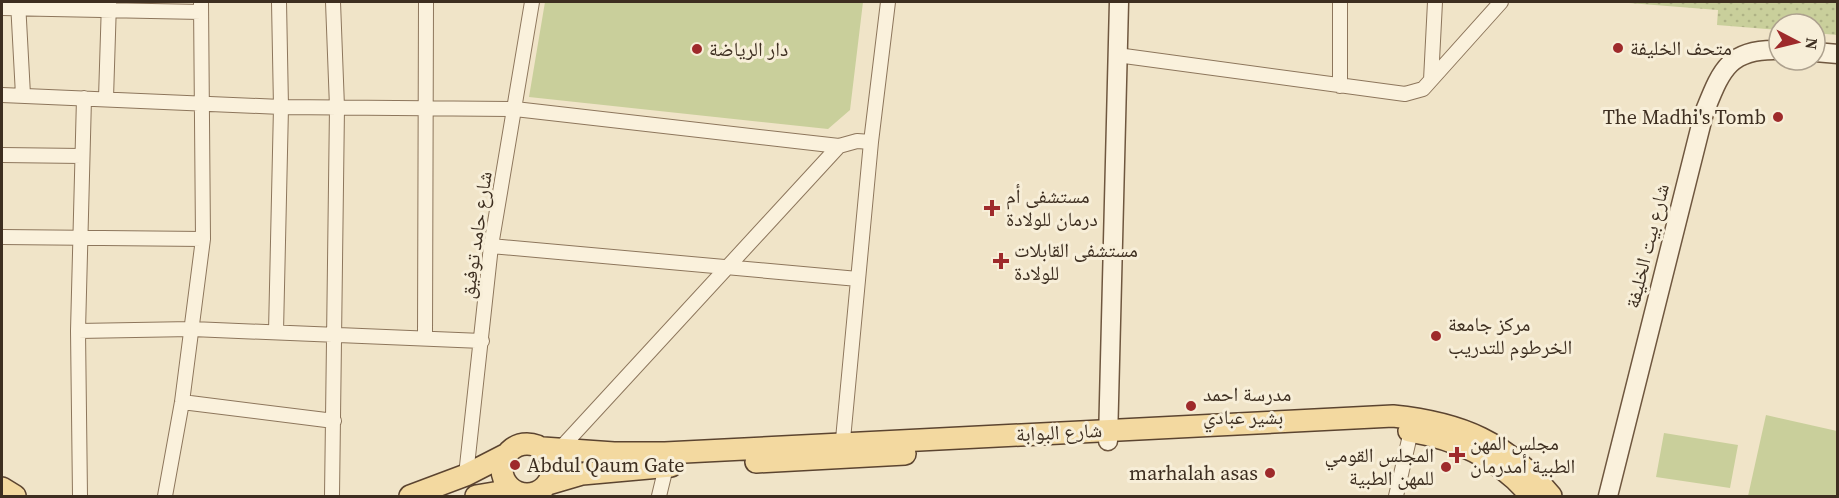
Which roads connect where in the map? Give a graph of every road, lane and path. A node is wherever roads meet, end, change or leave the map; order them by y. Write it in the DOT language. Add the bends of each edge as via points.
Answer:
graph roads {
  1 [pos="279,2"];
  2 [pos="333,2"];
  3 [pos="426,2"];
  4 [pos="532,2"];
  5 [pos="888,2"];
  6 [pos="1119,2"];
  7 [pos="1341,2"];
  8 [pos="1435,2"];
  9 [pos="1501,2"];
  10 [pos="18,5"];
  11 [pos="109,6"];
  12 [pos="201,7"];
  13 [pos="2,8"];
  14 [pos="1767,50"];
  15 [pos="1117,55"];
  16 [pos="1431,80"];
  17 [pos="1340,86"];
  18 [pos="2,95"];
  19 [pos="23,95"];
  20 [pos="84,98"];
  21 [pos="106,98"];
  22 [pos="203,103"];
  23 [pos="281,107"];
  24 [pos="337,107"];
  25 [pos="426,109"];
  26 [pos="514,109"];
  27 [pos="872,142"];
  28 [pos="838,146"];
  29 [pos="2,154"];
  30 [pos="82,156"];
  31 [pos="2,237"];
  32 [pos="80,238"];
  33 [pos="203,239"];
  34 [pos="491,246"];
  35 [pos="726,268"];
  36 [pos="858,279"];
  37 [pos="192,329"];
  38 [pos="78,331"];
  39 [pos="276,332"];
  40 [pos="335,334"];
  41 [pos="425,337"];
  42 [pos="482,341"];
  43 [pos="182,402"];
  44 [pos="334,421"];
  45 [pos="1411,431"];
  46 [pos="1108,435"];
  47 [pos="551,449"];
  48 [pos="842,451"];
  49 [pos="505,455"];
  50 [pos="666,466"];
  51 [pos="466,475"];
  52 [pos="548,484"];
  53 [pos="2,488"];
  54 [pos="512,490"];
  55 [pos="15,496"];
  56 [pos="80,496"];
  57 [pos="165,496"];
  58 [pos="332,496"];
  59 [pos="410,496"];
  60 [pos="476,496"];
  61 [pos="659,496"];
  62 [pos="1396,496"];
  63 [pos="1531,496"];
  64 [pos="1551,496"];
  65 [pos="1608,496"];
  1 -- 23 [label="street"];
  2 -- 24 [label="street"];
  3 -- 25 [label="street"];
  4 -- 26 [label="street, شارع حامد توفيق"];
  5 -- 27 [label="street"];
  6 -- 15 [label="street"];
  7 -- 17 [label="street"];
  8 -- 16 [label="street"];
  9 -- 16 [label="street"];
  10 -- 11 [label="street"];
  10 -- 13 [label="street"];
  10 -- 19 [label="street"];
  11 -- 12 [label="street"];
  11 -- 21 [label="street"];
  12 -- 22 [label="street"];
  14 -- 65 [label="street, شارع بيت الخليفة" via="1752,51 1732,60 1722,70 1704,113"];
  15 -- 17 [label="street"];
  15 -- 46 [label="street"];
  16 -- 17 [label="street" via="1423,89 1406,94"];
  18 -- 19 [label="street"];
  19 -- 20 [label="street"];
  20 -- 21 [label="street"];
  20 -- 30 [label="street"];
  21 -- 22 [label="street"];
  22 -- 23 [label="street"];
  22 -- 33 [label="street"];
  23 -- 24 [label="street"];
  23 -- 39 [label="street"];
  24 -- 25 [label="street"];
  24 -- 40 [label="street"];
  25 -- 26 [label="street"];
  25 -- 41 [label="street"];
  26 -- 28 [label="street"];
  26 -- 34 [label="street, شارع حامد توفيق"];
  27 -- 28 [label="street"];
  27 -- 36 [label="street"];
  28 -- 35 [label="street"];
  29 -- 30 [label="street"];
  30 -- 32 [label="street"];
  31 -- 32 [label="street"];
  32 -- 33 [label="street"];
  32 -- 38 [label="street"];
  33 -- 37 [label="street"];
  34 -- 35 [label="street"];
  34 -- 42 [label="street, شارع حامد توفيق"];
  35 -- 36 [label="street"];
  35 -- 47 [label="street"];
  36 -- 48 [label="street"];
  37 -- 38 [label="street"];
  37 -- 39 [label="street"];
  37 -- 43 [label="street"];
  38 -- 56 [label="street"];
  39 -- 40 [label="street"];
  40 -- 41 [label="street"];
  40 -- 44 [label="street"];
  41 -- 42 [label="street"];
  42 -- 51 [label="street, شارع حامد توفيق"];
  43 -- 44 [label="street"];
  43 -- 57 [label="street"];
  44 -- 58 [label="street"];
  45 -- 46 [label="main road, شارع البوابة"];
  45 -- 62 [label="street"];
  45 -- 63 [label="main road, شارع البوابة" via="1459,444 1494,461"];
  46 -- 48 [label="main road, شارع البوابة"];
  46 -- 64 [label="main road, شارع البوابة" via="1364,417 1417,419 1449,425 1486,439 1520,463"];
  47 -- 48 [label="main road, شارع البوابة" via="665,453"];
  47 -- 49 [label="main road" via="527,443"];
  47 -- 52 [label="main road"];
  48 -- 50 [label="main road, شارع البوابة"];
  49 -- 51 [label="main road"];
  49 -- 54 [label="main road" via="503,478"];
  50 -- 52 [label="main road, شارع البوابة" via="582,474"];
  50 -- 61 [label="street"];
  51 -- 59 [label="main road"];
  52 -- 54 [label="main road" via="527,495"];
  53 -- 55 [label="main road"];
  54 -- 60 [label="main road"];
}
